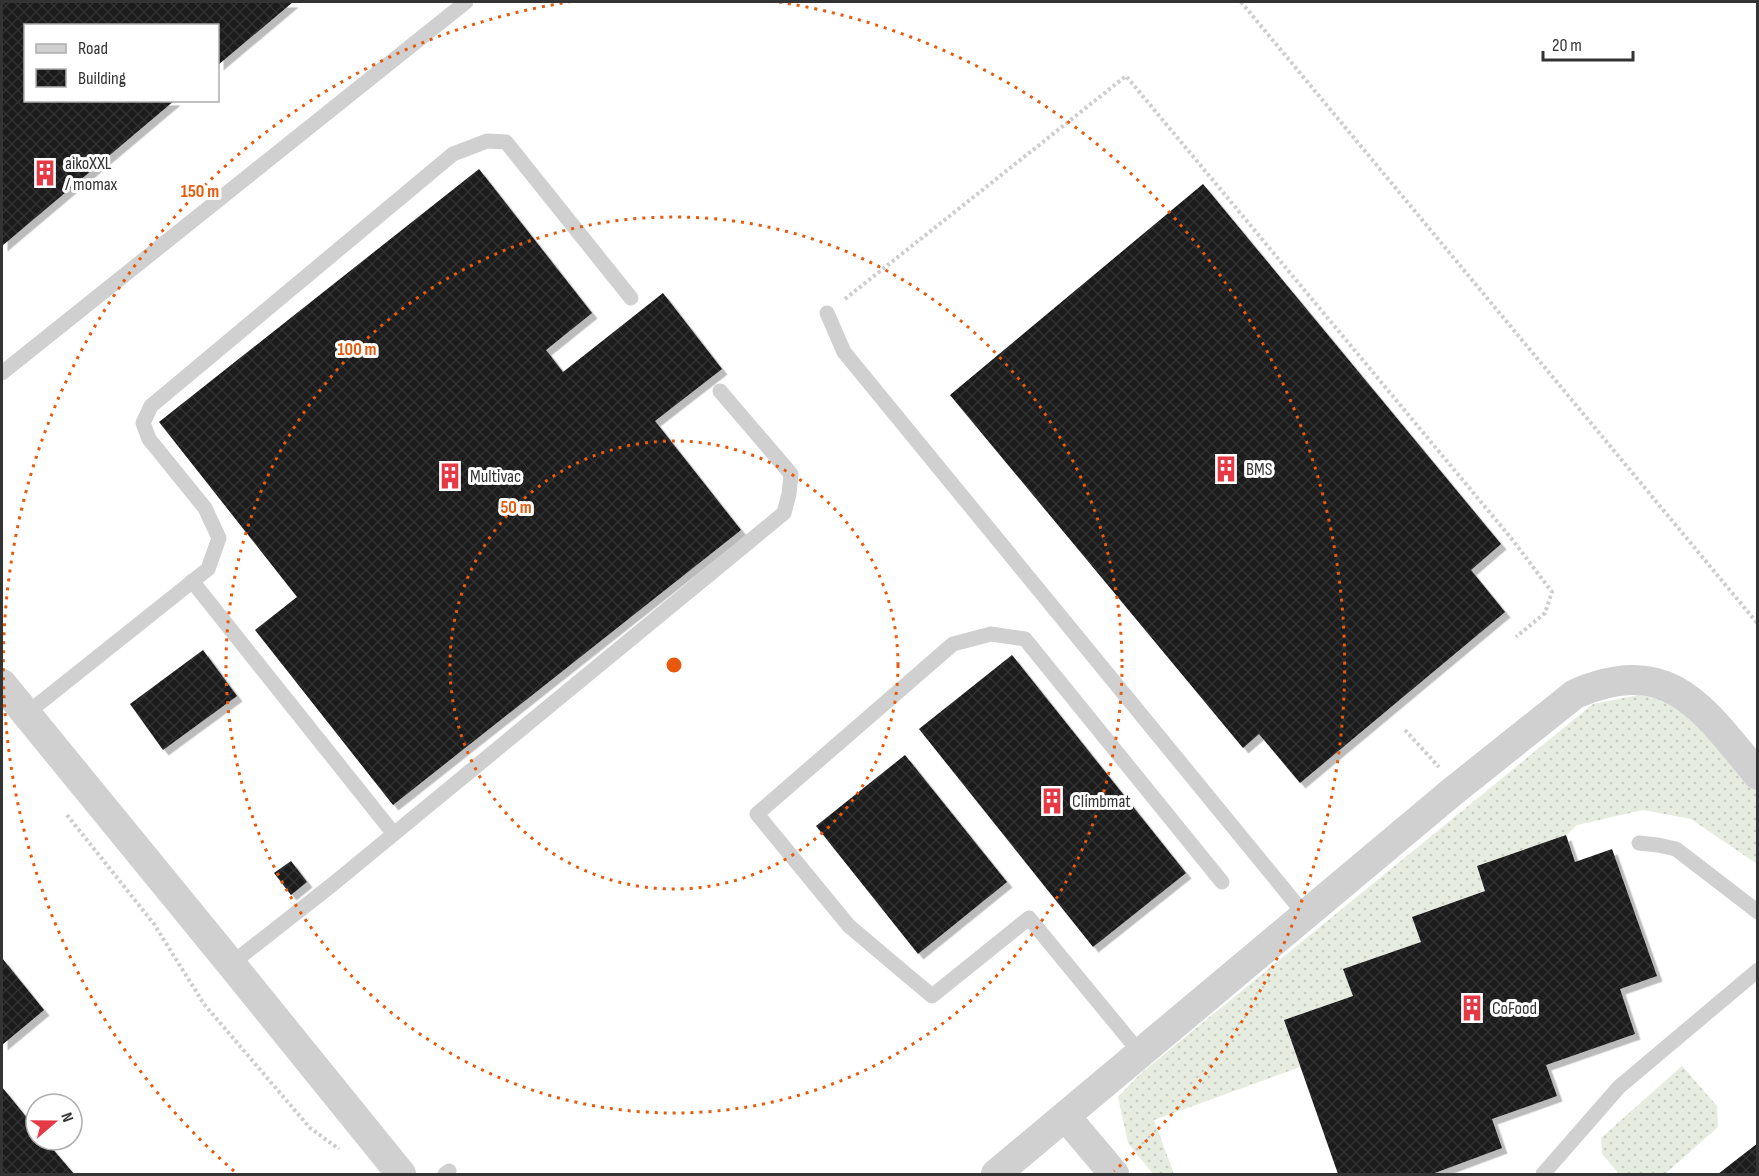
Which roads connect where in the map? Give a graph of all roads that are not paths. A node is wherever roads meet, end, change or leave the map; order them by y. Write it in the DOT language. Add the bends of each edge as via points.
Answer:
graph roads {
  1 [pos="466,2"];
  2 [pos="632,298"];
  3 [pos="827,313"];
  4 [pos="2,373"];
  5 [pos="720,391"];
  6 [pos="192,581"];
  7 [pos="2,684"];
  8 [pos="26,714"];
  9 [pos="1758,775"];
  10 [pos="394,834"];
  11 [pos="1639,843"];
  12 [pos="1222,882"];
  13 [pos="1758,912"];
  14 [pos="1306,915"];
  15 [pos="231,964"];
  16 [pos="1758,970"];
  17 [pos="1142,1054"];
  18 [pos="1066,1117"];
  19 [pos="401,1174"];
  20 [pos="996,1174"];
  21 [pos="1114,1174"];
  22 [pos="1543,1174"];
  1 -- 4 [label="lane"];
  2 -- 6 [label="lane" via="506,142 487,141 453,154 151,406 143,423 148,439 205,508 219,538 208,569"];
  3 -- 14 [label="lane" via="844,352"];
  5 -- 10 [label="lane" via="791,474 784,513"];
  6 -- 8 [label="lane"];
  6 -- 10 [label="lane"];
  7 -- 8 [label="street"];
  8 -- 15 [label="street"];
  9 -- 14 [label="street" via="1691,699 1646,681 1596,685 1575,694"];
  10 -- 15 [label="lane"];
  11 -- 13 [label="lane" via="1676,849"];
  12 -- 17 [label="lane" via="1025,639 991,634 953,644 757,814 849,926 932,996 1029,918"];
  14 -- 17 [label="street"];
  15 -- 19 [label="street"];
  16 -- 22 [label="lane" via="1619,1087"];
  17 -- 18 [label="street"];
  18 -- 20 [label="street"];
  18 -- 21 [label="street"];
}
